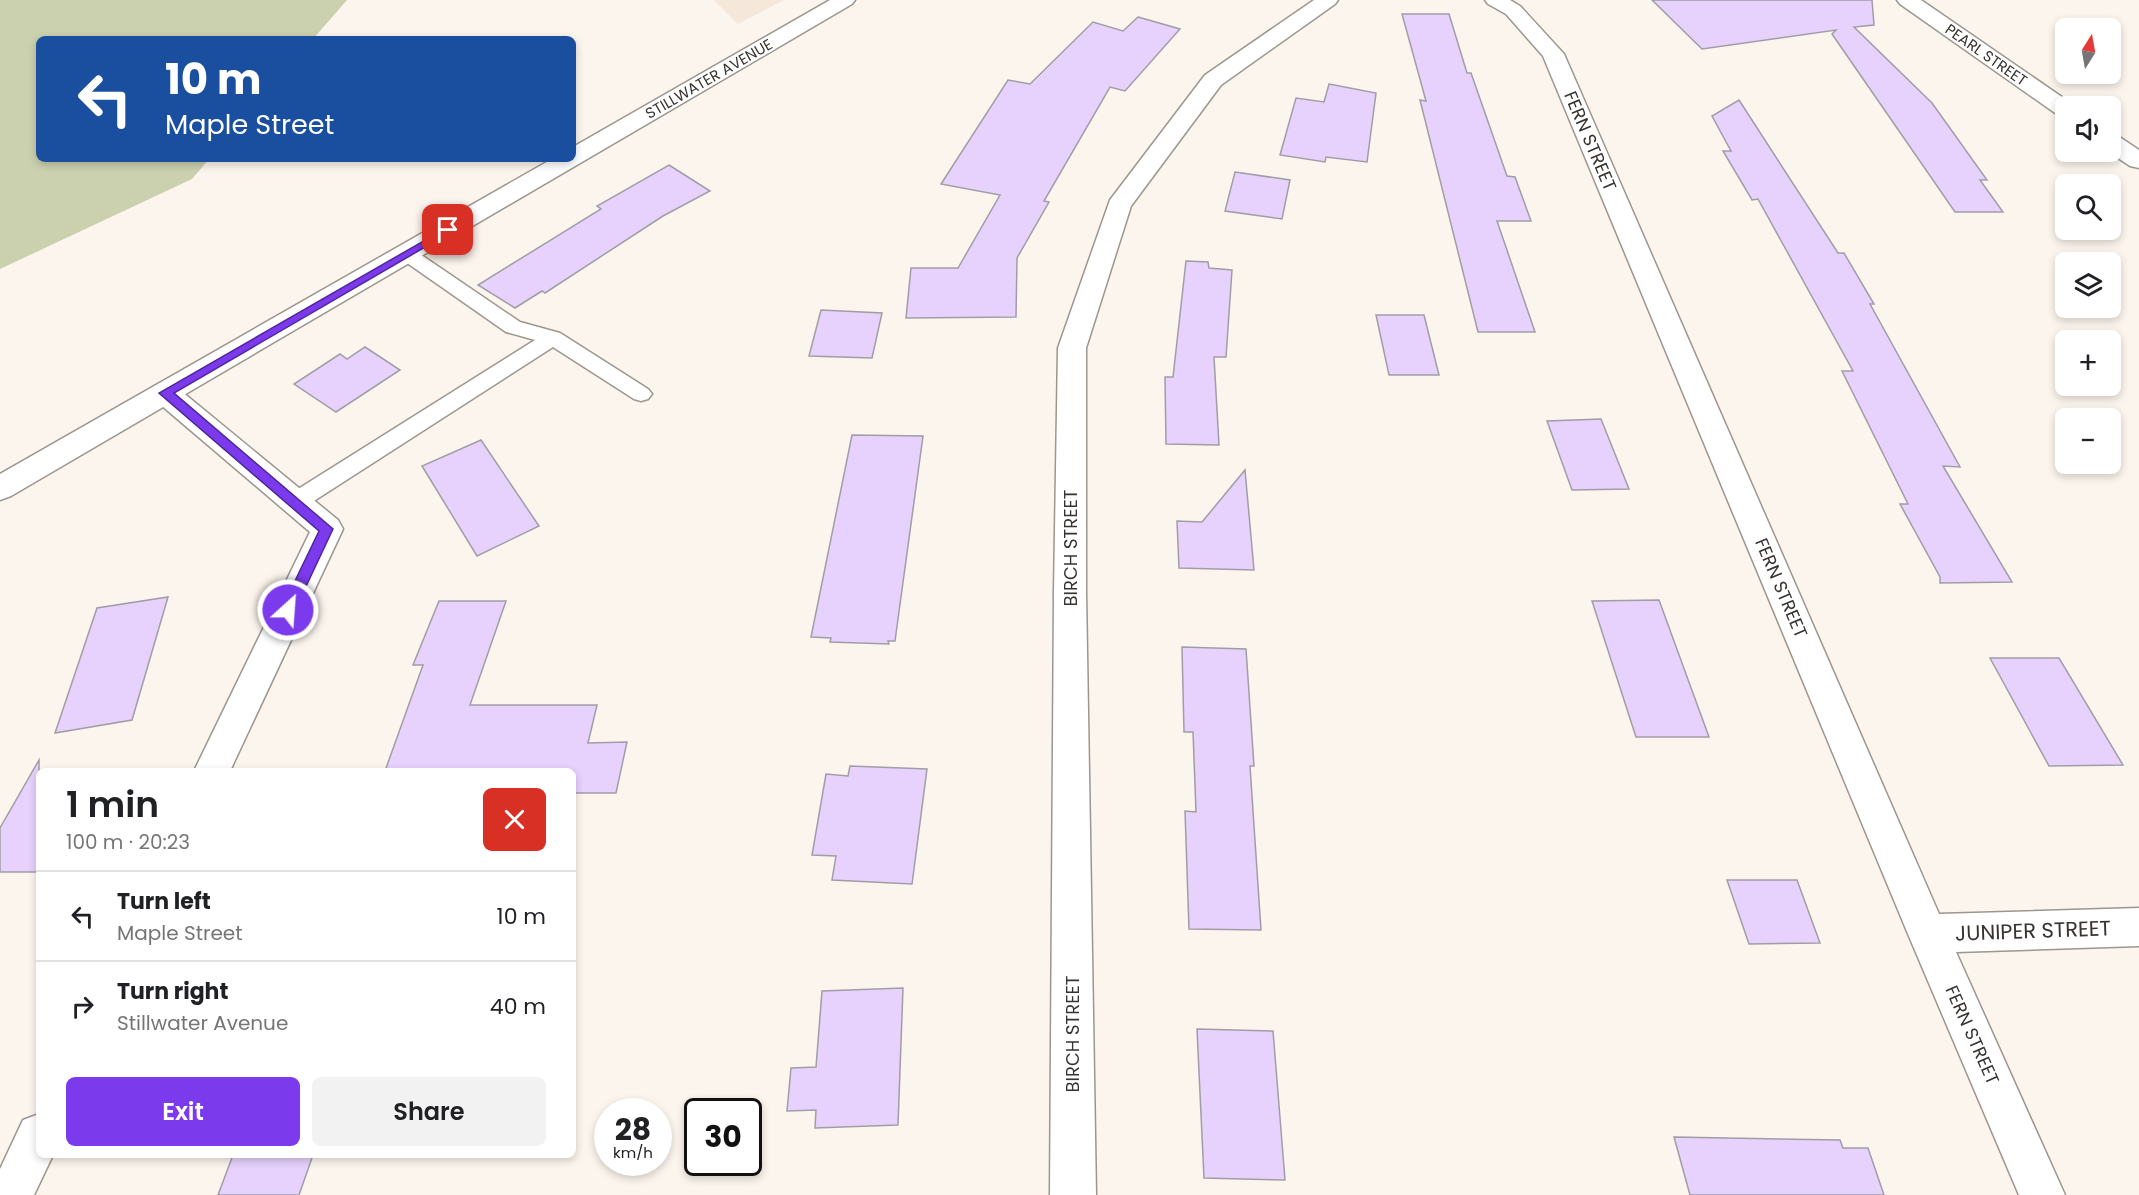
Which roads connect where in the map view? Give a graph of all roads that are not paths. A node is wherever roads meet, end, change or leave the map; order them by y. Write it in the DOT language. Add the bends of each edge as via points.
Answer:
graph roads {
  1 [pos="1328,0"];
  2 [pos="1496,0"];
  3 [pos="1907,0"];
  4 [pos="837,1"];
  5 [pos="2055,102"];
  6 [pos="2121,149"];
  7 [pos="576,156"];
  8 [pos="2139,161"];
  9 [pos="565,162"];
  10 [pos="407,254"];
  11 [pos="553,338"];
  12 [pos="165,393"];
  13 [pos="641,394"];
  14 [pos="0,488"];
  15 [pos="295,502"];
  16 [pos="213,768"];
  17 [pos="2139,927"];
  18 [pos="1928,934"];
  19 [pos="36,1142"];
  20 [pos="11,1195"];
  21 [pos="1073,1195"];
  22 [pos="2042,1195"];
  1 -- 21 [label="street, BIRCH STREET" via="1213,80 1119,205 1072,348"];
  2 -- 18 [label="street, FERN STREET" via="1513,10 1553,54"];
  3 -- 5 [label="street, PEARL STREET"];
  4 -- 7 [label="street, STILLWATER AVENUE"];
  6 -- 8 [label="street"];
  9 -- 10 [label="street, STILLWATER AVENUE"];
  10 -- 11 [label="lane" via="513,327"];
  10 -- 12 [label="street, STILLWATER AVENUE"];
  11 -- 13 [label="lane"];
  11 -- 15 [label="lane"];
  12 -- 14 [label="street, STILLWATER AVENUE"];
  12 -- 15 [label="street"];
  15 -- 16 [label="street" via="327,529"];
  17 -- 18 [label="street, JUNIPER STREET"];
  18 -- 22 [label="street, FERN STREET"];
  19 -- 20 [label="street"];
}
